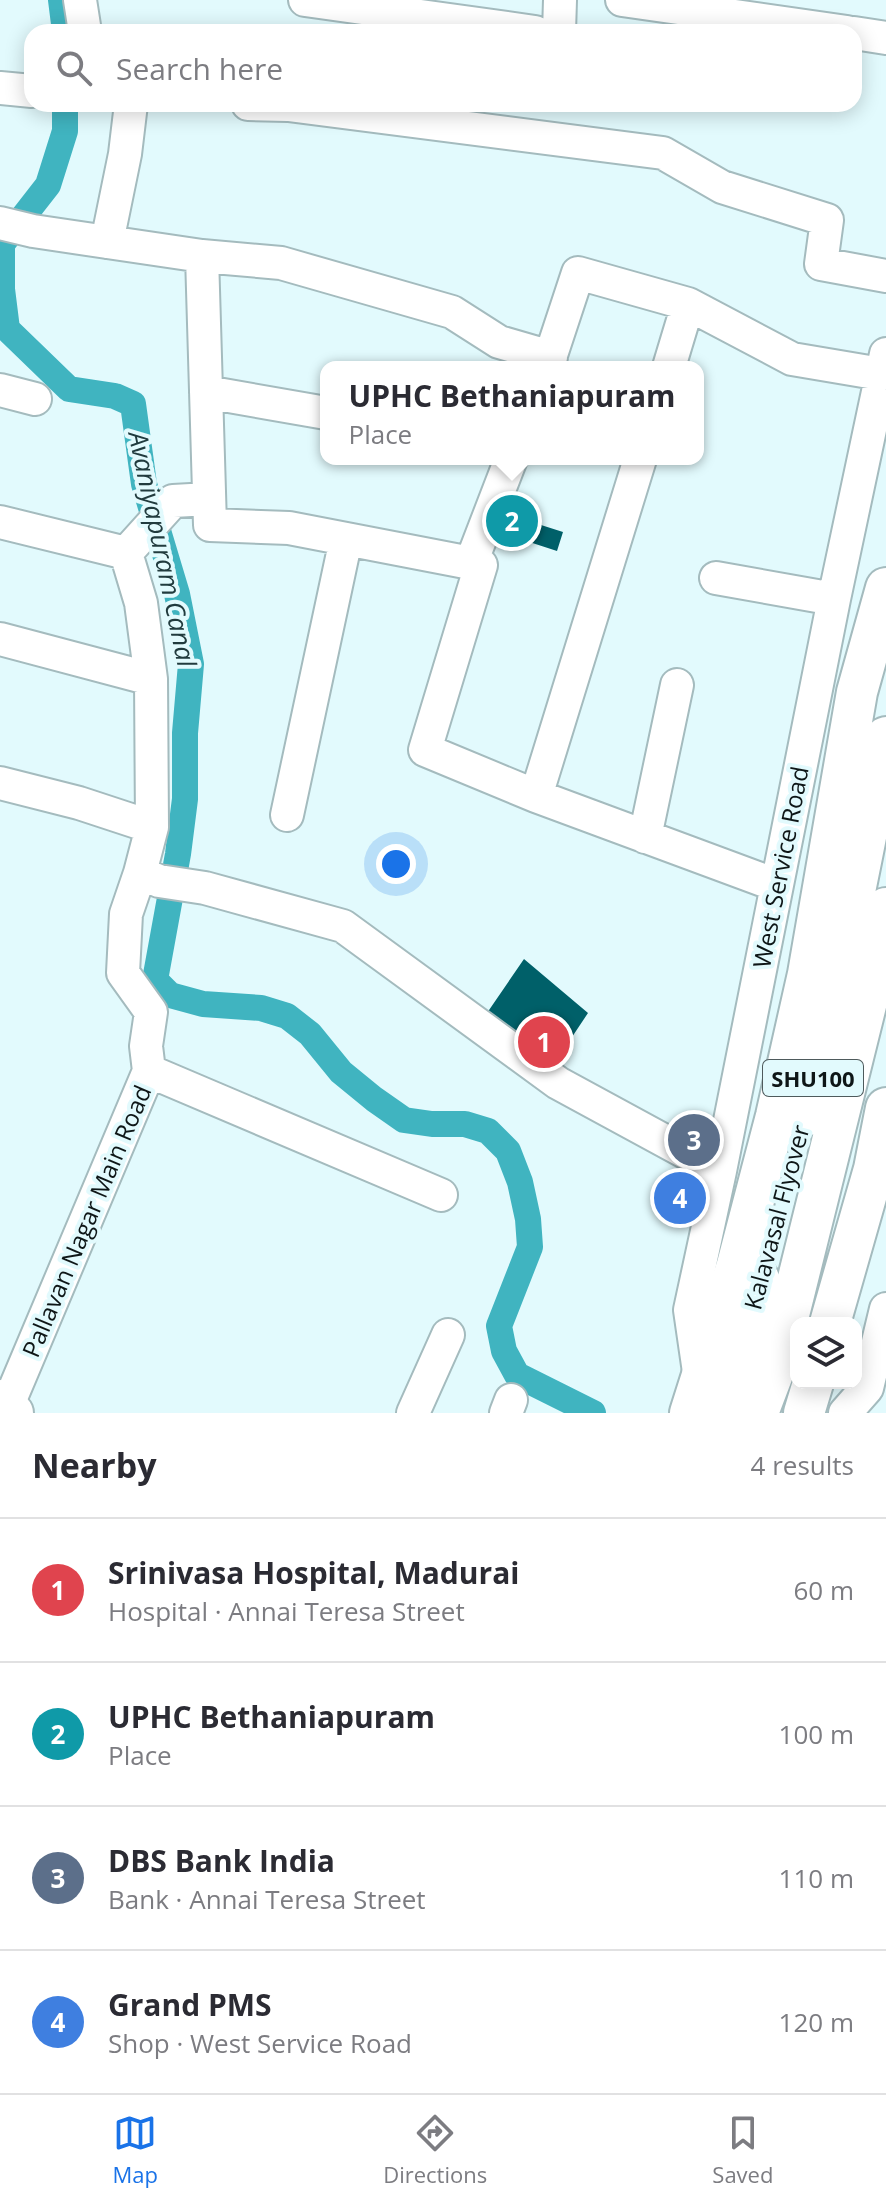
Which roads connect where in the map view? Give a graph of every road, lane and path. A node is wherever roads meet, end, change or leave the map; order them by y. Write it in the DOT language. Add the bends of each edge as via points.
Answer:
graph roads {
  1 [pos="80,0"];
  2 [pos="305,0"];
  3 [pos="560,0"];
  4 [pos="622,0"];
  5 [pos="84,24"];
  6 [pos="478,24"];
  7 [pos="559,24"];
  8 [pos="791,24"];
  9 [pos="862,34"];
  10 [pos="886,38"];
  11 [pos="0,88"];
  12 [pos="24,90"];
  13 [pos="130,112"];
  14 [pos="343,112"];
  15 [pos="0,223"];
  16 [pos="107,242"];
  17 [pos="202,256"];
  18 [pos="886,276"];
  19 [pos="688,304"];
  20 [pos="546,361"];
  21 [pos="549,361"];
  22 [pos="671,361"];
  23 [pos="884,364"];
  24 [pos="0,390"];
  25 [pos="206,392"];
  26 [pos="35,399"];
  27 [pos="320,412"];
  28 [pos="509,465"];
  29 [pos="638,465"];
  30 [pos="209,499"];
  31 [pos="0,522"];
  32 [pos="346,539"];
  33 [pos="132,546"];
  34 [pos="471,563"];
  35 [pos="716,578"];
  36 [pos="886,588"];
  37 [pos="834,599"];
  38 [pos="0,639"];
  39 [pos="151,679"];
  40 [pos="677,685"];
  41 [pos="886,737"];
  42 [pos="0,783"];
  43 [pos="536,796"];
  44 [pos="287,815"];
  45 [pos="152,827"];
  46 [pos="645,837"];
  47 [pos="150,877"];
  48 [pos="776,885"];
  49 [pos="886,908"];
  50 [pos="149,1071"];
  51 [pos="886,1108"];
  52 [pos="720,1171"];
  53 [pos="441,1195"];
  54 [pos="886,1309"];
  55 [pos="832,1317"];
  56 [pos="448,1335"];
  57 [pos="811,1389"];
  58 [pos="703,1402"];
  59 [pos="7,1407"];
  60 [pos="413,1413"];
  61 [pos="758,1413"];
  62 [pos="804,1413"];
  63 [pos="845,1413"];
  1 -- 5 [label="street"];
  2 -- 6 [label="street"];
  3 -- 7 [label="street"];
  4 -- 8 [label="street"];
  9 -- 10 [label="street"];
  11 -- 12 [label="street"];
  13 -- 16 [label="street"];
  14 -- 18 [label="street" via="663,153 722,187 827,220 821,264"];
  15 -- 16 [label="street"];
  16 -- 17 [label="street"];
  17 -- 20 [label="street" via="281,263 452,312 499,342"];
  17 -- 25 [label="street"];
  19 -- 21 [label="street" via="578,273"];
  19 -- 22 [label="street"];
  19 -- 23 [label="street" via="792,359"];
  23 -- 37 [label="street, West Service Road"];
  24 -- 26 [label="street"];
  25 -- 27 [label="street"];
  25 -- 30 [label="street"];
  28 -- 34 [label="street"];
  29 -- 43 [label="street"];
  30 -- 32 [label="street" via="210,525 289,528"];
  30 -- 33 [label="street" via="173,501"];
  31 -- 33 [label="street"];
  32 -- 34 [label="street"];
  32 -- 44 [label="street"];
  33 -- 39 [label="street, Pallavan Nagar Main Road"];
  34 -- 43 [label="street" via="481,565 425,750"];
  35 -- 37 [label="street"];
  36 -- 58 [label="main road" via="857,692 808,974"];
  37 -- 48 [label="street, West Service Road"];
  38 -- 39 [label="street"];
  39 -- 45 [label="street, Pallavan Nagar Main Road"];
  40 -- 46 [label="street"];
  41 -- 58 [label="main road, Kalavasal Flyover / SHU100" via="834,996 745,1332"];
  42 -- 45 [label="street"];
  43 -- 46 [label="street"];
  45 -- 47 [label="street, Pallavan Nagar Main Road"];
  46 -- 48 [label="street"];
  47 -- 50 [label="street, Pallavan Nagar Main Road" via="126,914 123,973 151,1012"];
  47 -- 52 [label="street" via="343,926 558,1083"];
  48 -- 52 [label="street, West Service Road"];
  49 -- 61 [label="main road, Kalavasal Flyover / SHU100" via="777,1363"];
  50 -- 53 [label="street"];
  50 -- 59 [label="street, Pallavan Nagar Main Road"];
  51 -- 55 [label="main road"];
  52 -- 58 [label="street, West Service Road" via="690,1310"];
  54 -- 63 [label="street" via="867,1388"];
  56 -- 60 [label="street"];
  57 -- 62 [label="main road"];
}
